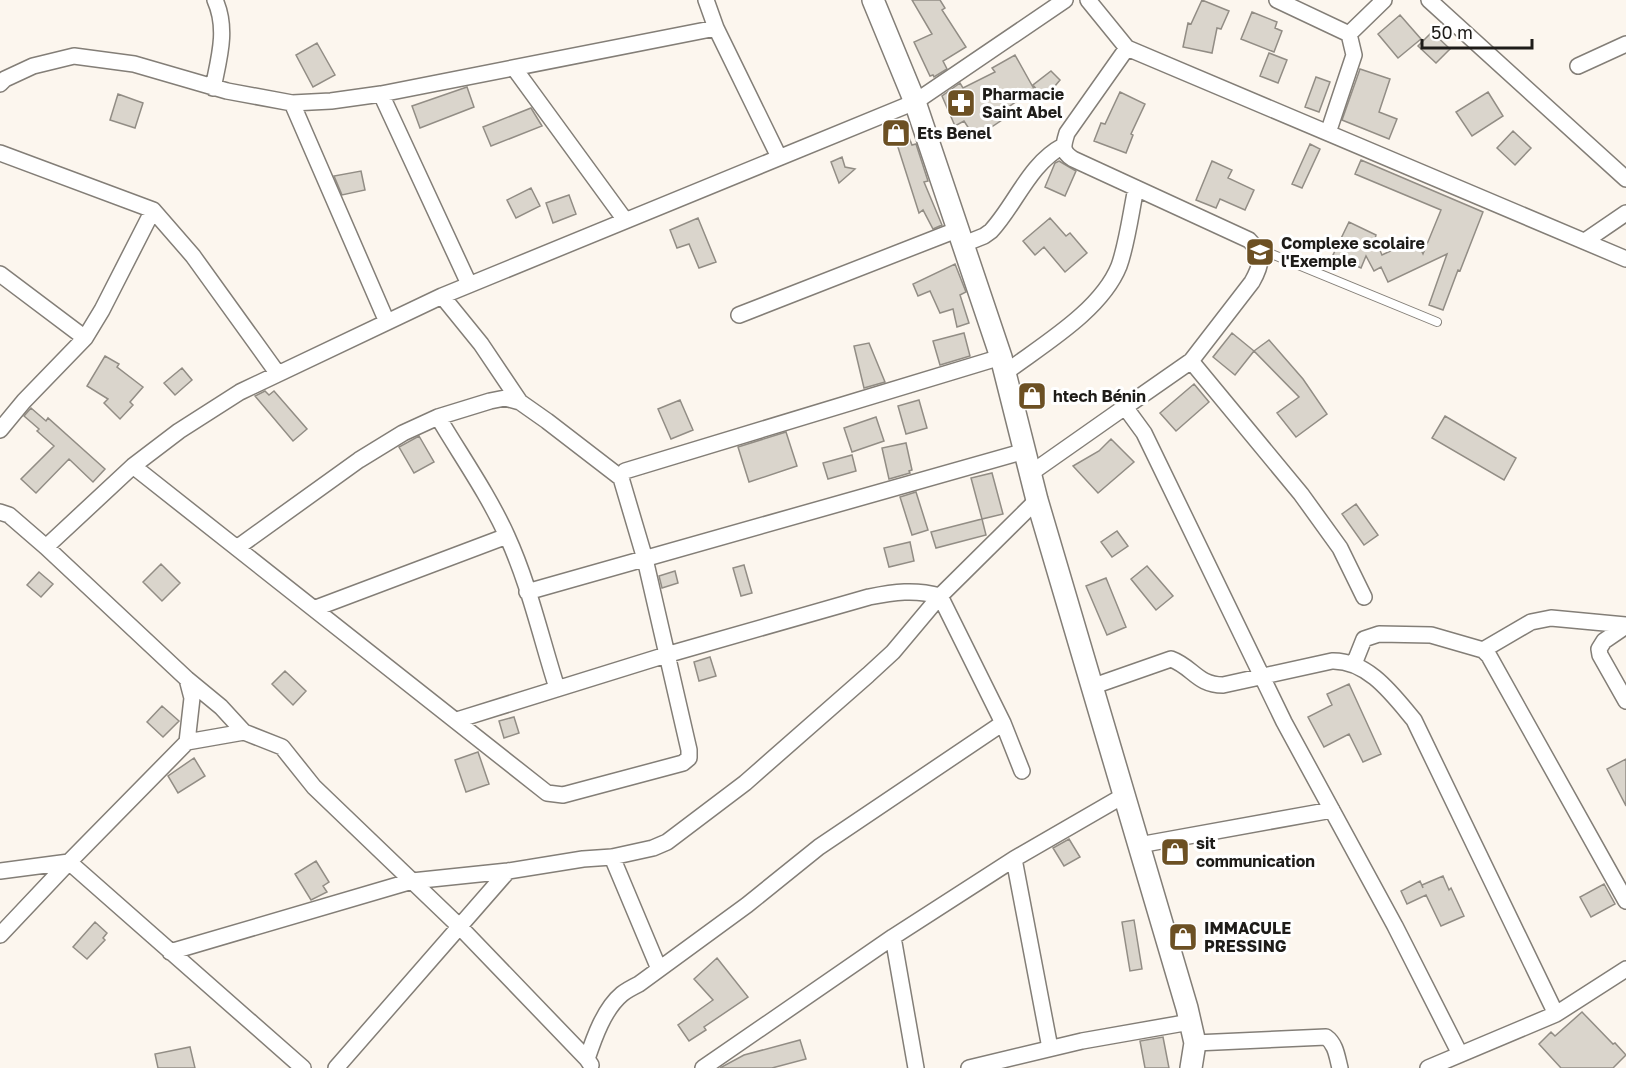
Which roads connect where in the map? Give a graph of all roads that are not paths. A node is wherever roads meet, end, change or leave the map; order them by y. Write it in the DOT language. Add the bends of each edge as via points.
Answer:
graph roads {
  1 [pos="215,0"];
  2 [pos="706,0"];
  3 [pos="873,0"];
  4 [pos="1065,0"];
  5 [pos="1088,0"];
  6 [pos="1277,0"];
  7 [pos="1384,0"];
  8 [pos="1429,0"];
  9 [pos="716,28"];
  10 [pos="1349,34"];
  11 [pos="1626,44"];
  12 [pos="1127,48"];
  13 [pos="1578,66"];
  14 [pos="514,68"];
  15 [pos="0,84"];
  16 [pos="213,88"];
  17 [pos="381,94"];
  18 [pos="915,102"];
  19 [pos="292,103"];
  20 [pos="1328,133"];
  21 [pos="1063,146"];
  22 [pos="0,153"];
  23 [pos="779,157"];
  24 [pos="1626,179"];
  25 [pos="1136,189"];
  26 [pos="153,210"];
  27 [pos="1626,213"];
  28 [pos="625,220"];
  29 [pos="961,236"];
  30 [pos="1585,240"];
  31 [pos="1256,248"];
  32 [pos="1626,259"];
  33 [pos="0,274"];
  34 [pos="469,284"];
  35 [pos="442,296"];
  36 [pos="739,315"];
  37 [pos="387,322"];
  38 [pos="1437,322"];
  39 [pos="85,338"];
  40 [pos="1191,362"];
  41 [pos="1003,365"];
  42 [pos="278,374"];
  43 [pos="520,402"];
  44 [pos="1125,408"];
  45 [pos="438,417"];
  46 [pos="0,430"];
  47 [pos="1025,451"];
  48 [pos="134,466"];
  49 [pos="1030,473"];
  50 [pos="621,478"];
  51 [pos="1037,500"];
  52 [pos="0,512"];
  53 [pos="507,536"];
  54 [pos="46,547"];
  55 [pos="238,547"];
  56 [pos="645,559"];
  57 [pos="527,592"];
  58 [pos="940,596"];
  59 [pos="1364,597"];
  60 [pos="316,608"];
  61 [pos="1626,626"];
  62 [pos="1483,650"];
  63 [pos="666,655"];
  64 [pos="1354,664"];
  65 [pos="1263,676"];
  66 [pos="186,679"];
  67 [pos="1091,687"];
  68 [pos="556,688"];
  69 [pos="1626,701"];
  70 [pos="457,720"];
  71 [pos="1003,723"];
  72 [pos="244,732"];
  73 [pos="188,742"];
  74 [pos="1022,771"];
  75 [pos="1123,796"];
  76 [pos="1332,810"];
  77 [pos="1139,845"];
  78 [pos="612,857"];
  79 [pos="1014,859"];
  80 [pos="69,862"];
  81 [pos="0,871"];
  82 [pos="508,871"];
  83 [pos="412,881"];
  84 [pos="1626,901"];
  85 [pos="459,926"];
  86 [pos="0,935"];
  87 [pos="893,937"];
  88 [pos="171,952"];
  89 [pos="659,969"];
  90 [pos="1626,969"];
  91 [pos="1556,1014"];
  92 [pos="1190,1022"];
  93 [pos="1195,1043"];
  94 [pos="1050,1048"];
  95 [pos="1460,1054"];
  96 [pos="590,1064"];
  97 [pos="303,1068"];
  98 [pos="336,1068"];
  99 [pos="703,1068"];
  100 [pos="916,1068"];
  101 [pos="969,1068"];
  102 [pos="1191,1068"];
  103 [pos="1340,1068"];
  104 [pos="1428,1068"];
  1 -- 16 [label="street" via="222,45"];
  2 -- 9 [label="street"];
  3 -- 18 [label="street"];
  4 -- 18 [label="street"];
  5 -- 12 [label="street"];
  6 -- 10 [label="street"];
  7 -- 10 [label="street"];
  8 -- 24 [label="street"];
  9 -- 14 [label="street"];
  9 -- 23 [label="street"];
  10 -- 20 [label="street" via="1354,55"];
  11 -- 13 [label="street"];
  12 -- 20 [label="street"];
  12 -- 21 [label="street" via="1067,133"];
  14 -- 17 [label="street"];
  14 -- 28 [label="street"];
  15 -- 16 [label="street" via="33,66 74,56 134,64"];
  16 -- 19 [label="street"];
  17 -- 19 [label="street"];
  17 -- 34 [label="street"];
  18 -- 23 [label="street"];
  18 -- 29 [label="street"];
  19 -- 37 [label="street"];
  20 -- 30 [label="street"];
  21 -- 25 [label="street" via="1065,154 1073,159"];
  21 -- 29 [label="street" via="1039,165 991,231 984,236"];
  22 -- 26 [label="street"];
  23 -- 28 [label="street"];
  25 -- 31 [label="street" via="1248,240"];
  25 -- 41 [label="street" via="1119,265 1100,296 1070,324"];
  26 -- 39 [label="street"];
  26 -- 42 [label="street" via="193,255"];
  27 -- 30 [label="street"];
  28 -- 34 [label="street"];
  29 -- 36 [label="street"];
  29 -- 41 [label="street"];
  30 -- 32 [label="street"];
  31 -- 38 [label="lane"];
  31 -- 40 [label="street" via="1260,258 1256,275"];
  33 -- 39 [label="street"];
  34 -- 35 [label="street"];
  35 -- 37 [label="street"];
  35 -- 43 [label="street" via="482,344"];
  37 -- 42 [label="street"];
  39 -- 46 [label="street"];
  40 -- 44 [label="street"];
  40 -- 59 [label="street" via="1340,548"];
  41 -- 47 [label="street"];
  41 -- 50 [label="street" via="625,471"];
  42 -- 48 [label="street" via="240,392"];
  43 -- 45 [label="street" via="505,398"];
  43 -- 50 [label="street"];
  44 -- 49 [label="street"];
  44 -- 65 [label="street" via="1144,433"];
  45 -- 53 [label="street"];
  45 -- 55 [label="street" via="359,460"];
  47 -- 49 [label="street"];
  47 -- 56 [label="street"];
  48 -- 54 [label="street"];
  48 -- 55 [label="street"];
  49 -- 51 [label="street"];
  50 -- 56 [label="street"];
  51 -- 58 [label="street"];
  51 -- 67 [label="street"];
  52 -- 54 [label="street" via="9,515"];
  53 -- 57 [label="street"];
  53 -- 60 [label="street"];
  54 -- 66 [label="street"];
  55 -- 60 [label="street"];
  56 -- 57 [label="street"];
  56 -- 63 [label="street"];
  57 -- 68 [label="street"];
  58 -- 63 [label="street" via="898,591 869,597"];
  58 -- 71 [label="street"];
  58 -- 78 [label="street" via="893,652 745,783 667,842"];
  60 -- 70 [label="street"];
  61 -- 62 [label="street" via="1551,618 1531,622"];
  61 -- 69 [label="street" via="1599,649"];
  62 -- 64 [label="street" via="1431,635 1374,635 1364,639"];
  62 -- 84 [label="street"];
  63 -- 68 [label="street"];
  63 -- 70 [label="street" via="689,750 689,758 683,764 555,795 540,788"];
  64 -- 65 [label="street" via="1332,661"];
  64 -- 91 [label="street" via="1393,694 1414,720"];
  65 -- 67 [label="street" via="1211,685 1171,659"];
  65 -- 76 [label="street"];
  66 -- 72 [label="street"];
  66 -- 73 [label="street" via="192,698"];
  67 -- 75 [label="street"];
  68 -- 70 [label="street"];
  71 -- 74 [label="street"];
  71 -- 89 [label="street" via="819,847"];
  72 -- 73 [label="street"];
  72 -- 83 [label="street" via="282,747 314,788"];
  73 -- 80 [label="street"];
  75 -- 77 [label="street"];
  75 -- 79 [label="street"];
  76 -- 77 [label="street"];
  76 -- 95 [label="street"];
  77 -- 92 [label="street"];
  78 -- 82 [label="street"];
  78 -- 89 [label="street"];
  79 -- 87 [label="street"];
  79 -- 94 [label="street"];
  80 -- 81 [label="street"];
  80 -- 86 [label="street"];
  80 -- 88 [label="street"];
  82 -- 83 [label="street"];
  82 -- 85 [label="street"];
  83 -- 85 [label="street"];
  83 -- 88 [label="street"];
  85 -- 96 [label="street"];
  85 -- 98 [label="street"];
  87 -- 99 [label="street"];
  87 -- 100 [label="street"];
  88 -- 97 [label="street"];
  89 -- 96 [label="street" via="621,995 602,1023"];
  90 -- 91 [label="street"];
  91 -- 95 [label="street"];
  92 -- 93 [label="street"];
  92 -- 94 [label="street"];
  93 -- 102 [label="street"];
  93 -- 103 [label="street" via="1326,1037 1331,1040"];
  94 -- 101 [label="street"];
  95 -- 104 [label="street"];
}
